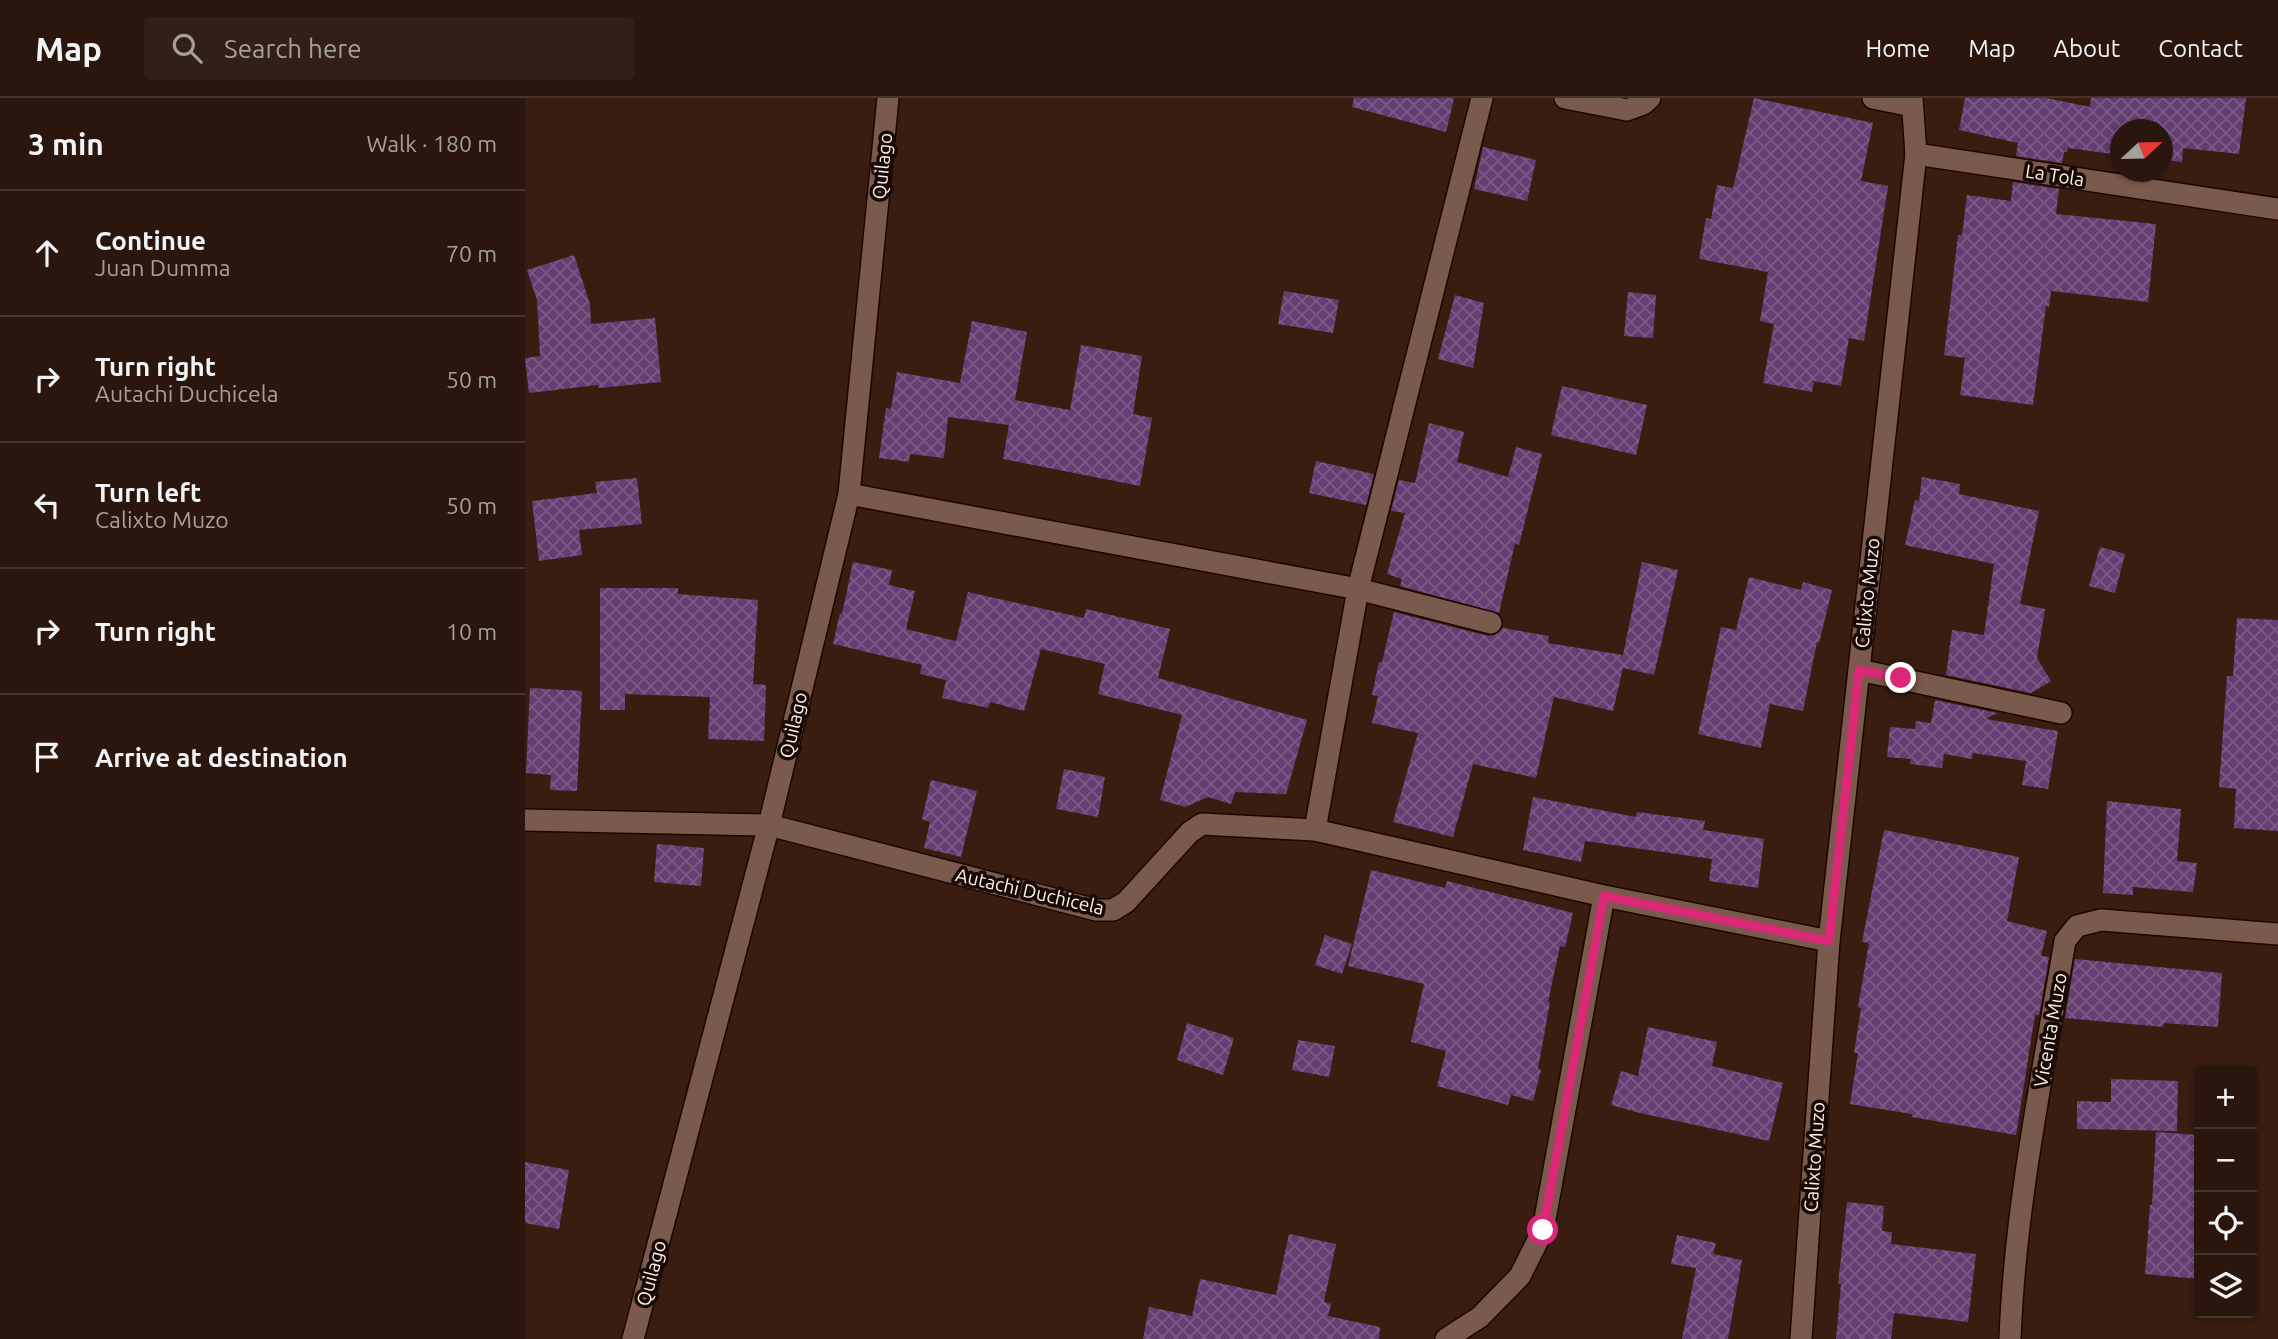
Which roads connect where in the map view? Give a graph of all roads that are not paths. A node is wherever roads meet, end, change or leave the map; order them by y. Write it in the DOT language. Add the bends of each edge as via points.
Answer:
graph roads {
  1 [pos="888,98"];
  2 [pos="1482,98"];
  3 [pos="1565,98"];
  4 [pos="1650,98"];
  5 [pos="1873,98"];
  6 [pos="1912,102"];
  7 [pos="1916,154"];
  8 [pos="2278,209"];
  9 [pos="849,494"];
  10 [pos="1358,589"];
  11 [pos="1491,623"];
  12 [pos="1859,670"];
  13 [pos="2061,713"];
  14 [pos="525,820"];
  15 [pos="769,825"];
  16 [pos="1315,830"];
  17 [pos="1604,896"];
  18 [pos="2278,934"];
  19 [pos="1829,941"];
  20 [pos="633,1339"];
  21 [pos="1446,1339"];
  22 [pos="1801,1339"];
  23 [pos="2010,1339"];
  1 -- 9 [label="street, Quilago"];
  2 -- 10 [label="street"];
  3 -- 4 [label="street" via="1627,110"];
  5 -- 6 [label="street"];
  6 -- 7 [label="street, Calixto Muzo"];
  7 -- 8 [label="street, La Tola"];
  7 -- 12 [label="street, Calixto Muzo"];
  9 -- 10 [label="street"];
  9 -- 15 [label="street, Quilago"];
  10 -- 11 [label="street"];
  10 -- 16 [label="street"];
  12 -- 13 [label="street"];
  12 -- 19 [label="street, Calixto Muzo"];
  14 -- 15 [label="street, Autachi Duchicela"];
  15 -- 16 [label="street, Autachi Duchicela" via="1097,910 1113,910 1126,902 1202,824"];
  15 -- 20 [label="street, Quilago"];
  16 -- 17 [label="street, Autachi Duchicela"];
  17 -- 19 [label="street, Autachi Duchicela"];
  17 -- 21 [label="street" via="1543,1230 1520,1276 1480,1317"];
  18 -- 23 [label="street, Vicenta Muzo" via="2101,920 2077,926 2065,941 2012,1282"];
  19 -- 22 [label="street, Calixto Muzo"];
}
